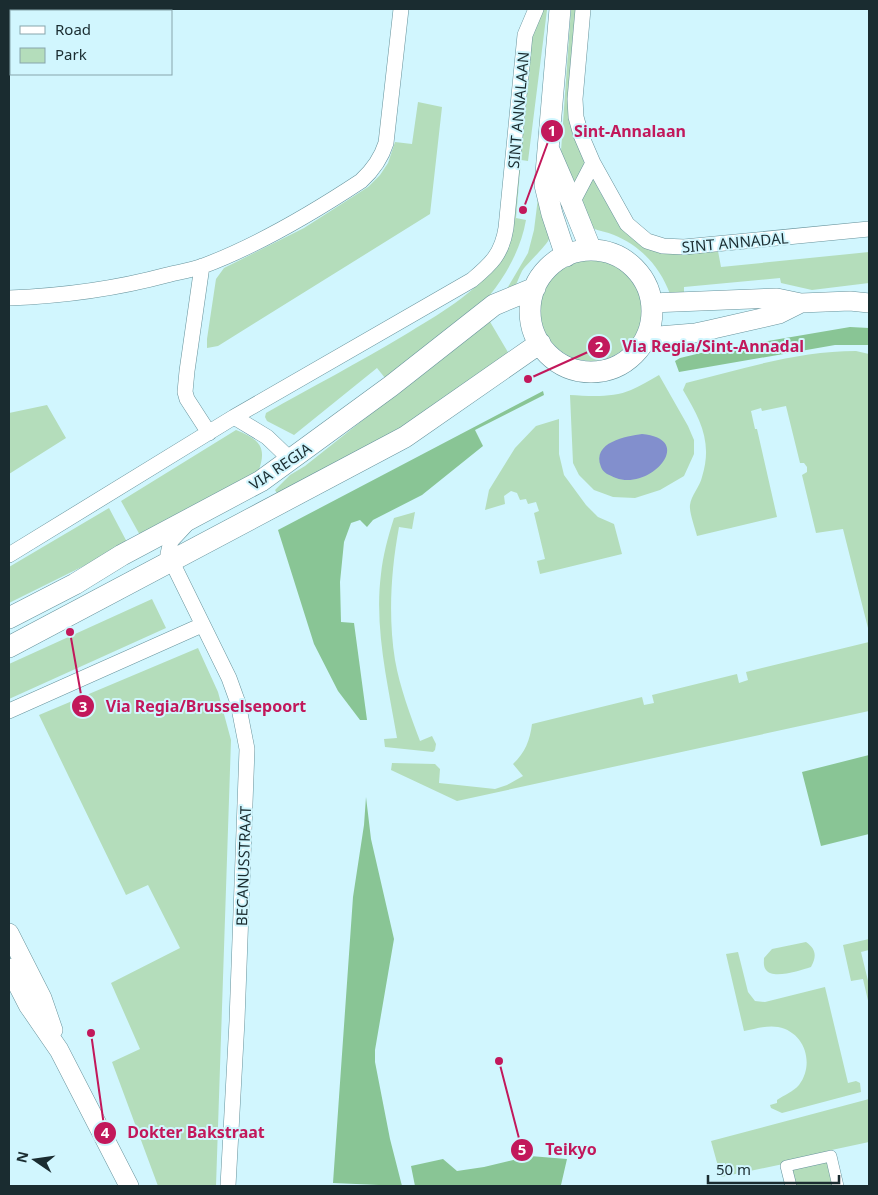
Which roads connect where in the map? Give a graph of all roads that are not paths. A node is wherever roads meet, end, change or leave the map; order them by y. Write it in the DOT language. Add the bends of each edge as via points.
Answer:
graph roads {
  1 [pos="401,9"];
  2 [pos="536,9"];
  3 [pos="560,9"];
  4 [pos="582,9"];
  5 [pos="548,150"];
  6 [pos="591,158"];
  7 [pos="572,203"];
  8 [pos="869,229"];
  9 [pos="591,250"];
  10 [pos="566,256"];
  11 [pos="202,266"];
  12 [pos="535,288"];
  13 [pos="9,298"];
  14 [pos="652,303"];
  15 [pos="801,303"];
  16 [pos="869,303"];
  17 [pos="646,337"];
  18 [pos="540,343"];
  19 [pos="234,418"];
  20 [pos="209,433"];
  21 [pos="291,460"];
  22 [pos="193,518"];
  23 [pos="9,555"];
  24 [pos="170,561"];
  25 [pos="9,618"];
  26 [pos="202,625"];
  27 [pos="9,647"];
  28 [pos="9,711"];
  29 [pos="9,933"];
  30 [pos="9,968"];
  31 [pos="59,1050"];
  32 [pos="129,1186"];
  33 [pos="228,1186"];
  34 [pos="791,1186"];
  35 [pos="838,1186"];
  1 -- 11 [label="street" via="389,130 374,168 361,181 306,217"];
  2 -- 19 [label="street, SINT ANNALAAN" via="525,35 506,232 498,256 472,280"];
  3 -- 5 [label="main road"];
  4 -- 6 [label="street" via="575,108 578,127"];
  5 -- 7 [label="main road"];
  5 -- 10 [label="main road" via="546,192"];
  6 -- 7 [label="street"];
  6 -- 8 [label="street, SINT ANNADAL" via="627,224 642,238 663,246 704,246"];
  7 -- 9 [label="main road"];
  9 -- 10 [label="main road"];
  9 -- 14 [label="main road" via="609,253 629,263 642,278"];
  10 -- 12 [label="main road" via="546,270"];
  11 -- 13 [label="street" via="119,286"];
  11 -- 20 [label="street" via="185,392"];
  12 -- 18 [label="main road" via="531,319"];
  12 -- 21 [label="main road, VIA REGIA" via="494,305"];
  14 -- 15 [label="street" via="778,298"];
  14 -- 17 [label="main road"];
  15 -- 16 [label="street"];
  15 -- 17 [label="street" via="780,314 709,330"];
  17 -- 18 [label="main road" via="626,361 594,372 567,367 550,356"];
  18 -- 24 [label="main road, VIA REGIA" via="405,437"];
  19 -- 20 [label="street"];
  19 -- 21 [label="street" via="267,437"];
  20 -- 23 [label="street"];
  21 -- 22 [label="main road, VIA REGIA" via="261,481"];
  22 -- 24 [label="street" via="171,541 168,550"];
  22 -- 25 [label="main road, VIA REGIA"];
  24 -- 26 [label="street, BECANUSSTRAAT"];
  24 -- 27 [label="main road, VIA REGIA"];
  26 -- 28 [label="street"];
  26 -- 33 [label="street, BECANUSSTRAAT" via="232,686 247,749"];
  29 -- 31 [label="street" via="42,998"];
  30 -- 31 [label="street" via="28,1005"];
  31 -- 32 [label="street"];
  34 -- 35 [label="street" via="786,1166 831,1156"];
}
